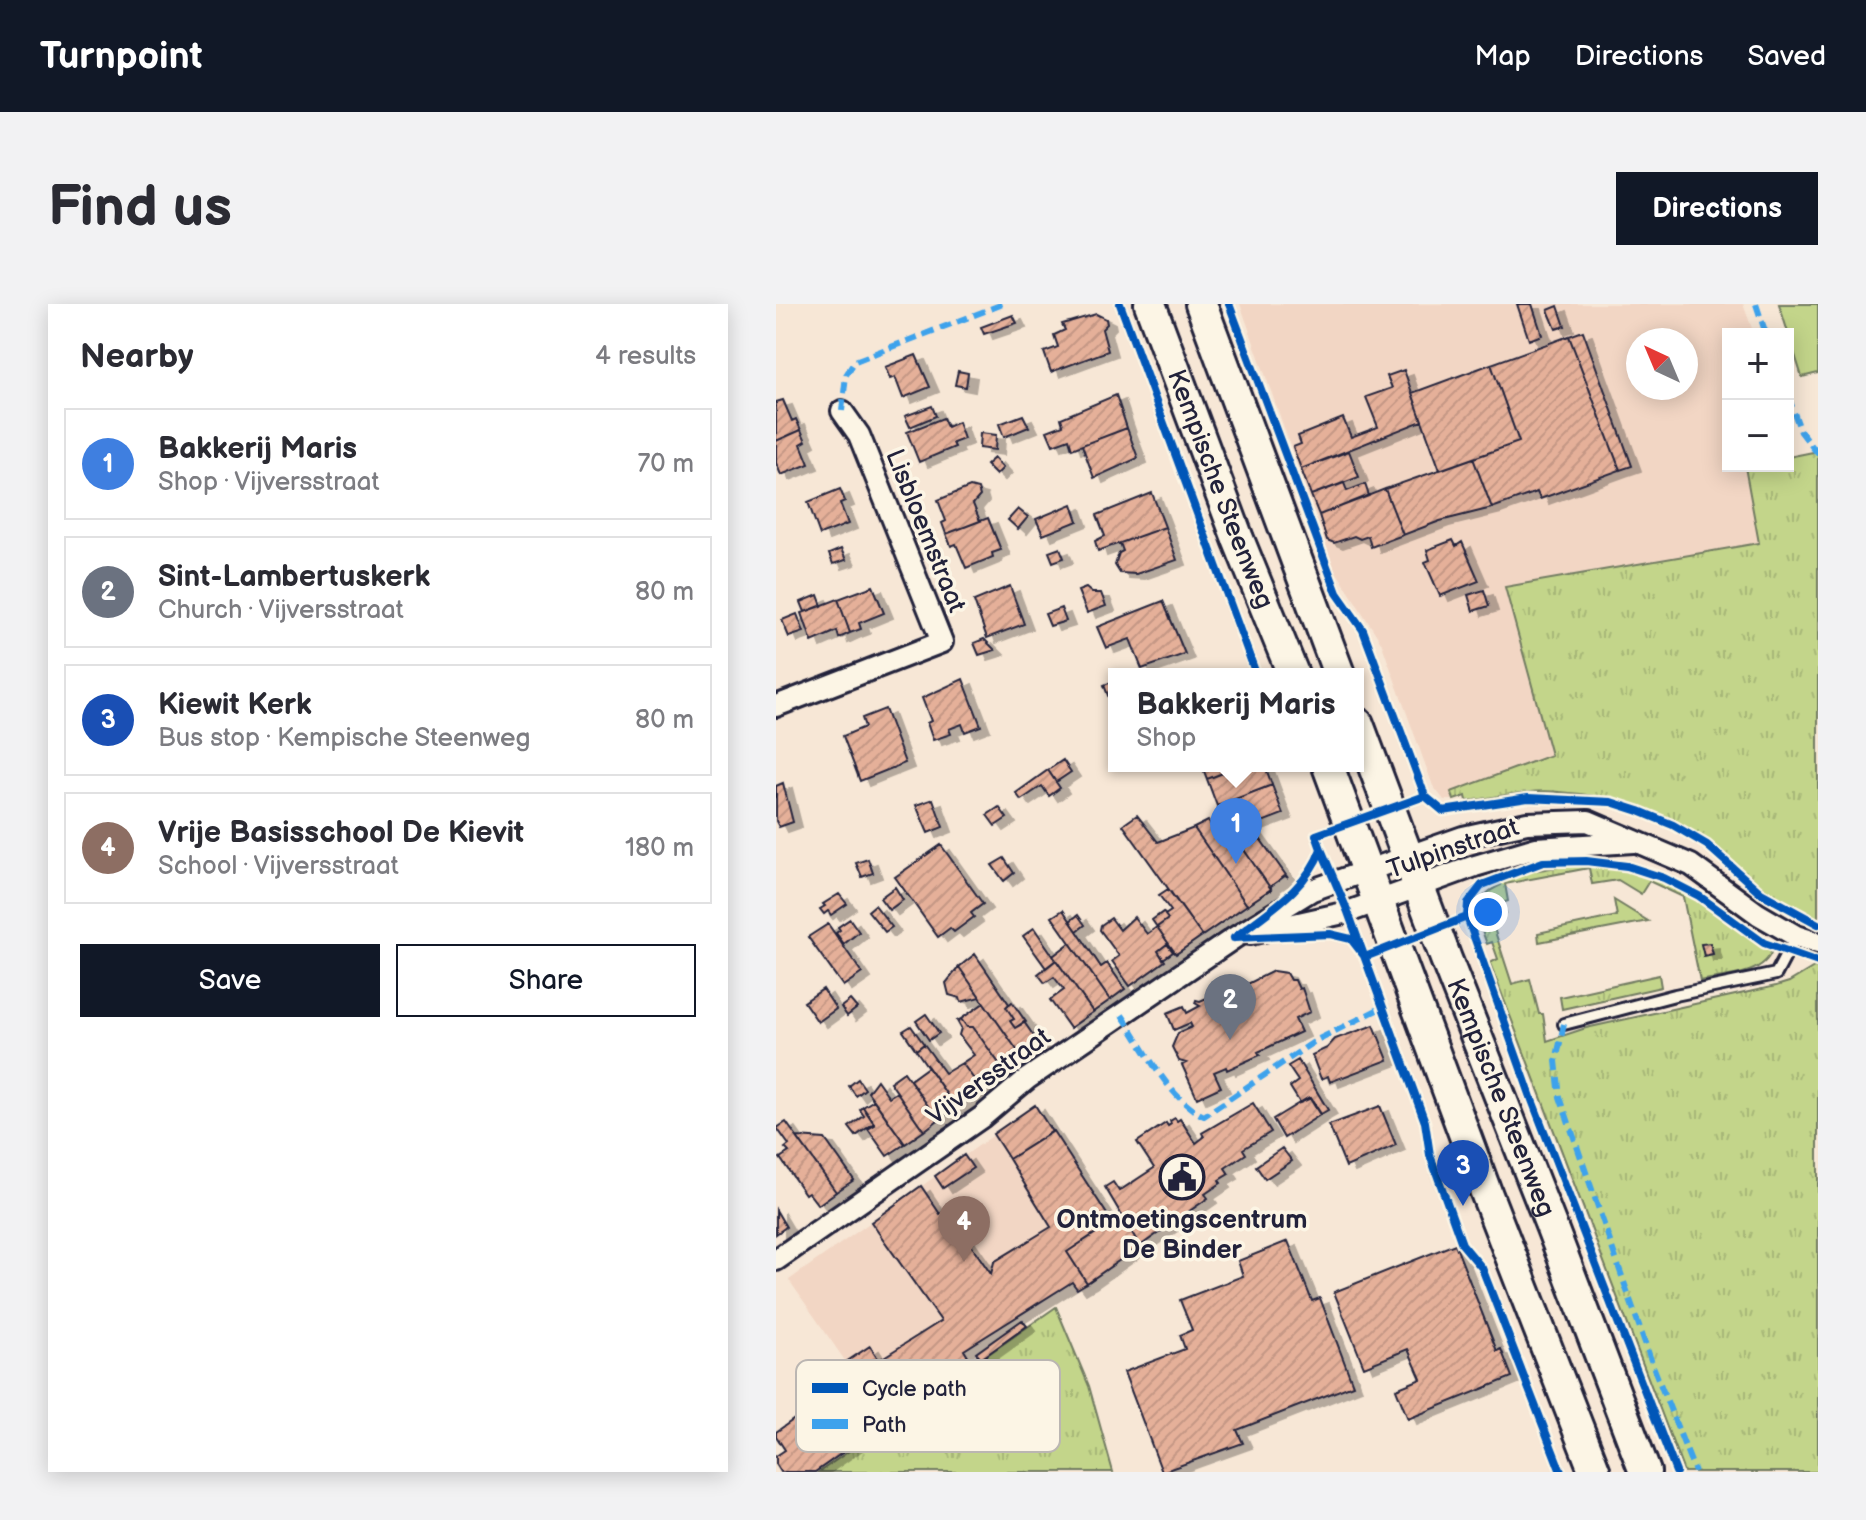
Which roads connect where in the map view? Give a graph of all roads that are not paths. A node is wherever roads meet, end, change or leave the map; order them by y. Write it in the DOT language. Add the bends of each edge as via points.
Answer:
graph roads {
  1 [pos="1150,304"];
  2 [pos="1201,304"];
  3 [pos="842,411"];
  4 [pos="1291,668"];
  5 [pos="1337,668"];
  6 [pos="776,706"];
  7 [pos="1364,740"];
  8 [pos="1330,772"];
  9 [pos="1640,842"];
  10 [pos="1407,855"];
  11 [pos="1367,870"];
  12 [pos="1419,886"];
  13 [pos="1380,902"];
  14 [pos="1796,936"];
  15 [pos="1234,938"];
  16 [pos="1818,943"];
  17 [pos="1564,1024"];
  18 [pos="776,1260"];
  19 [pos="1595,1472"];
  20 [pos="1645,1472"];
  1 -- 4 [label="main road, Kempische Steenweg"];
  2 -- 5 [label="main road, Kempische Steenweg"];
  3 -- 6 [label="street, Lisbloemstraat" via="859,435 942,642"];
  7 -- 10 [label="main road, Kempische Steenweg"];
  8 -- 11 [label="main road, Kempische Steenweg"];
  9 -- 10 [label="street, Tulpinstraat" via="1588,821 1527,823"];
  9 -- 12 [label="street, Tulpinstraat" via="1536,848"];
  9 -- 14 [label="street, Tulpinstraat" via="1691,865"];
  10 -- 11 [label="street, Vijversstraat"];
  10 -- 12 [label="main road, Kempische Steenweg"];
  11 -- 13 [label="main road, Kempische Steenweg"];
  11 -- 15 [label="street, Vijversstraat" via="1312,890"];
  12 -- 13 [label="street, Tulpinstraat"];
  12 -- 20 [label="main road, Kempische Steenweg"];
  13 -- 15 [label="street, Vijversstraat"];
  13 -- 19 [label="main road, Kempische Steenweg"];
  14 -- 16 [label="street, Tulpinstraat"];
  14 -- 17 [label="lane" via="1776,974"];
  15 -- 18 [label="street, Vijversstraat"];
}
